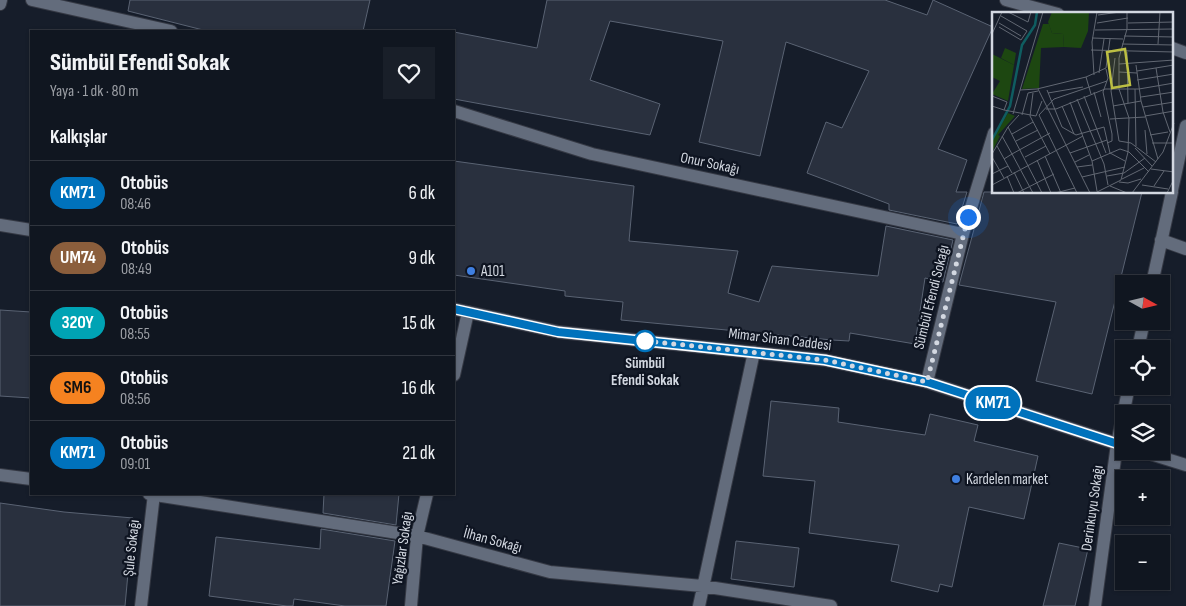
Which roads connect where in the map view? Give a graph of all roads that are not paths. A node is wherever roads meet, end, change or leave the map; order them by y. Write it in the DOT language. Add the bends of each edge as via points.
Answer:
graph roads {
  1 [pos="1,0"];
  2 [pos="32,0"];
  3 [pos="1006,0"];
  4 [pos="0,4"];
  5 [pos="1031,10"];
  6 [pos="1044,12"];
  7 [pos="167,30"];
  8 [pos="455,111"];
  9 [pos="1186,126"];
  10 [pos="992,140"];
  11 [pos="1174,182"];
  12 [pos="1171,194"];
  13 [pos="0,225"];
  14 [pos="30,230"];
  15 [pos="963,234"];
  16 [pos="1162,240"];
  17 [pos="1186,249"];
  18 [pos="1154,275"];
  19 [pos="455,309"];
  20 [pos="468,312"];
  21 [pos="754,352"];
  22 [pos="455,370"];
  23 [pos="927,382"];
  24 [pos="1115,443"];
  25 [pos="1118,460"];
  26 [pos="1168,460"];
  27 [pos="1186,466"];
  28 [pos="0,475"];
  29 [pos="30,479"];
  30 [pos="154,495"];
  31 [pos="160,495"];
  32 [pos="427,495"];
  33 [pos="417,536"];
  34 [pos="702,586"];
  35 [pos="141,606"];
  36 [pos="411,606"];
  37 [pos="699,606"];
  38 [pos="831,606"];
  39 [pos="1095,606"];
  1 -- 4 [label="street"];
  2 -- 7 [label="street"];
  3 -- 5 [label="street"];
  5 -- 6 [label="street"];
  8 -- 15 [label="street, Onur Sokağı" via="592,154"];
  9 -- 11 [label="street"];
  10 -- 15 [label="street, Sümbül Efendi Sokağı"];
  12 -- 16 [label="street"];
  13 -- 14 [label="street"];
  15 -- 23 [label="street, Sümbül Efendi Sokağı"];
  16 -- 17 [label="street"];
  16 -- 18 [label="street"];
  19 -- 20 [label="street, Mimar Sinan Caddesi"];
  20 -- 21 [label="street, Mimar Sinan Caddesi" via="558,332"];
  20 -- 22 [label="street"];
  21 -- 23 [label="street, Mimar Sinan Caddesi" via="825,360"];
  21 -- 34 [label="street"];
  23 -- 24 [label="street, Mimar Sinan Caddesi"];
  25 -- 39 [label="street, Derinkuyu Sokağı"];
  26 -- 27 [label="street"];
  28 -- 29 [label="street"];
  30 -- 35 [label="street, Şule Sokağı"];
  31 -- 33 [label="street, İlhan Sokağı"];
  32 -- 33 [label="street, Yağızlar Sokağı"];
  33 -- 34 [label="street, İlhan Sokağı" via="550,572"];
  33 -- 36 [label="street, Yağızlar Sokağı"];
  34 -- 37 [label="street"];
  34 -- 38 [label="street, İlhan Sokağı"];
}
